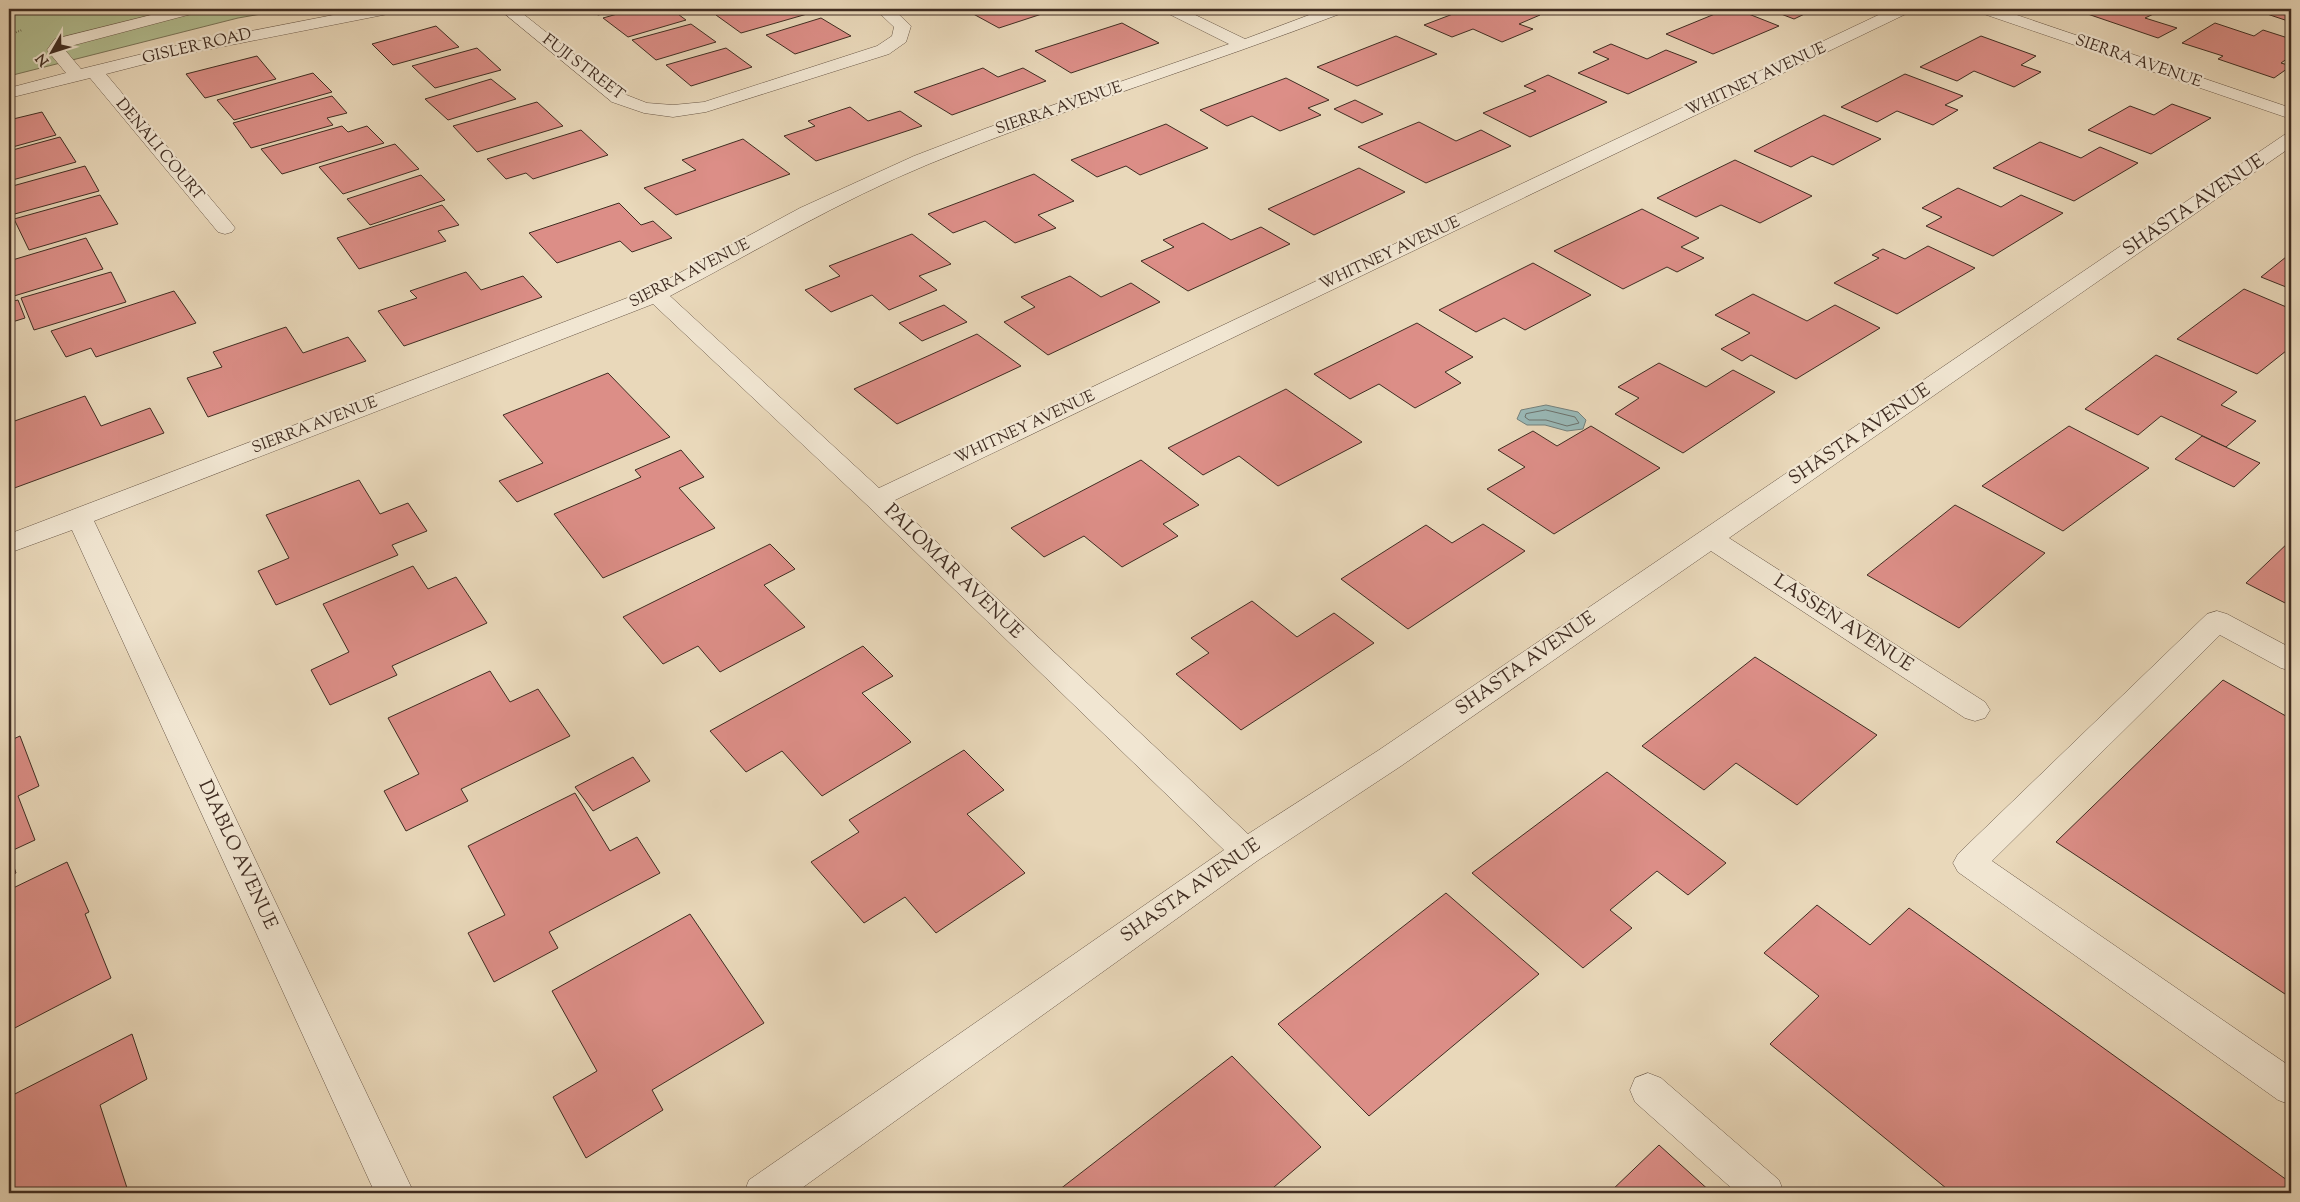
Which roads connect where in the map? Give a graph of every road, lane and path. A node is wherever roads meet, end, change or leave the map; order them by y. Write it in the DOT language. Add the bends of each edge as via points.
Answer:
graph roads {
  1 [pos="193,9"];
  2 [pos="388,9"];
  3 [pos="507,9"];
  4 [pos="883,9"];
  5 [pos="1171,9"];
  6 [pos="1340,9"];
  7 [pos="1904,9"];
  8 [pos="1984,9"];
  9 [pos="1244,45"];
  10 [pos="86,74"];
  11 [pos="9,93"];
  12 [pos="2291,114"];
  13 [pos="2291,139"];
  14 [pos="225,228"];
  15 [pos="656,295"];
  16 [pos="876,499"];
  17 [pos="79,517"];
  18 [pos="1710,538"];
  19 [pos="9,544"];
  20 [pos="2291,661"];
  21 [pos="1975,710"];
  22 [pos="1246,852"];
  23 [pos="2291,1088"];
  24 [pos="1648,1090"];
  25 [pos="394,1193"];
  26 [pos="763,1193"];
  27 [pos="1765,1193"];
  1 -- 10 [label="street, DENALI COURT" via="61,43 56,50"];
  2 -- 10 [label="street, GISLER ROAD" via="225,40"];
  3 -- 4 [label="street, FUJI STREET" via="618,98 644,108 673,111 706,107 883,50 900,38 903,26"];
  5 -- 9 [label="street"];
  6 -- 9 [label="street, SIERRA AVENUE"];
  7 -- 16 [label="street, WHITNEY AVENUE"];
  8 -- 12 [label="street, SIERRA AVENUE"];
  9 -- 15 [label="street, SIERRA AVENUE" via="921,160 807,212"];
  10 -- 11 [label="street, GISLER ROAD"];
  10 -- 14 [label="street, DENALI COURT"];
  13 -- 18 [label="street, SHASTA AVENUE"];
  15 -- 16 [label="street, PALOMAR AVENUE"];
  15 -- 17 [label="street, SIERRA AVENUE"];
  16 -- 22 [label="street, PALOMAR AVENUE"];
  17 -- 19 [label="street, SIERRA AVENUE"];
  17 -- 25 [label="street, DIABLO AVENUE"];
  18 -- 21 [label="street, LASSEN AVENUE"];
  18 -- 22 [label="street, SHASTA AVENUE" via="1390,758"];
  20 -- 23 [label="street" via="2217,621 1969,863"];
  22 -- 26 [label="street, SHASTA AVENUE"];
  24 -- 27 [label="street"];
}
